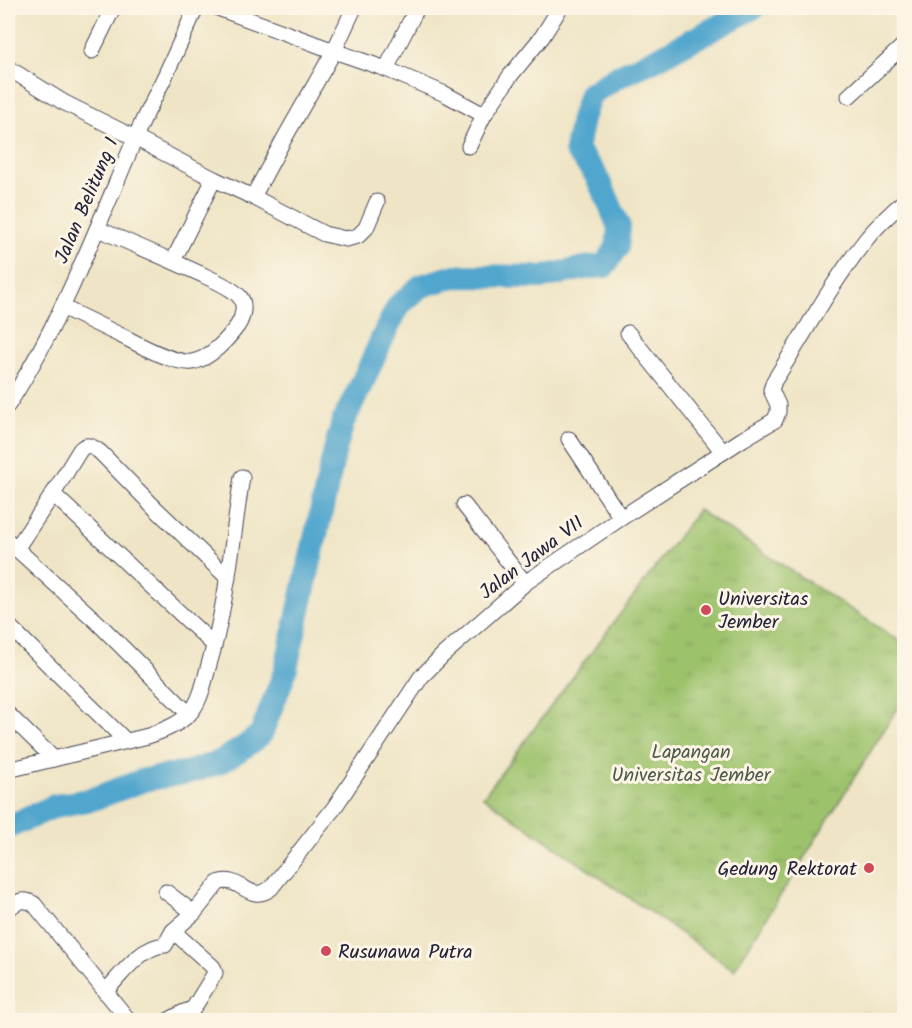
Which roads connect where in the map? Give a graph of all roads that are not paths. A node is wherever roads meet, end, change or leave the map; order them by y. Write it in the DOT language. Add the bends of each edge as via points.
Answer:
graph roads {
  1 [pos="113,8"];
  2 [pos="196,8"];
  3 [pos="218,8"];
  4 [pos="354,8"];
  5 [pos="417,8"];
  6 [pos="560,8"];
  7 [pos="904,45"];
  8 [pos="92,51"];
  9 [pos="334,51"];
  10 [pos="8,68"];
  11 [pos="386,69"];
  12 [pos="849,96"];
  13 [pos="484,115"];
  14 [pos="135,138"];
  15 [pos="469,146"];
  16 [pos="214,179"];
  17 [pos="253,197"];
  18 [pos="904,201"];
  19 [pos="376,202"];
  20 [pos="98,229"];
  21 [pos="173,261"];
  22 [pos="62,307"];
  23 [pos="628,333"];
  24 [pos="8,405"];
  25 [pos="569,439"];
  26 [pos="723,452"];
  27 [pos="242,477"];
  28 [pos="53,494"];
  29 [pos="464,505"];
  30 [pos="621,518"];
  31 [pos="12,545"];
  32 [pos="228,578"];
  33 [pos="525,583"];
  34 [pos="8,626"];
  35 [pos="214,645"];
  36 [pos="8,714"];
  37 [pos="189,714"];
  38 [pos="126,741"];
  39 [pos="54,759"];
  40 [pos="8,770"];
  41 [pos="166,892"];
  42 [pos="8,909"];
  43 [pos="194,912"];
  44 [pos="173,931"];
  45 [pos="105,992"];
  46 [pos="127,1018"];
  47 [pos="169,1020"];
  1 -- 8 [label="street"];
  2 -- 14 [label="street, Jalan Belitung I"];
  3 -- 9 [label="street"];
  4 -- 9 [label="street"];
  5 -- 11 [label="street"];
  6 -- 13 [label="street"];
  7 -- 12 [label="street"];
  9 -- 11 [label="street"];
  9 -- 17 [label="street"];
  10 -- 14 [label="street" via="63,102"];
  11 -- 13 [label="street"];
  13 -- 15 [label="street"];
  14 -- 16 [label="street"];
  14 -- 20 [label="street, Jalan Belitung I"];
  16 -- 17 [label="street"];
  16 -- 21 [label="street"];
  17 -- 19 [label="street" via="324,234 346,239 363,232"];
  18 -- 26 [label="street, Jalan Jawa VII" via="854,257 774,381 771,390 778,409 775,420"];
  20 -- 21 [label="street"];
  20 -- 22 [label="street, Jalan Belitung I"];
  21 -- 22 [label="street" via="237,294 242,302 238,325 200,360 176,360"];
  22 -- 24 [label="street, Jalan Belitung I"];
  23 -- 26 [label="street"];
  25 -- 30 [label="street"];
  26 -- 30 [label="street, Jalan Jawa VII"];
  27 -- 32 [label="street"];
  28 -- 31 [label="street"];
  28 -- 32 [label="street" via="80,450 91,446"];
  28 -- 35 [label="street"];
  29 -- 33 [label="street"];
  30 -- 33 [label="street, Jalan Jawa VII"];
  31 -- 37 [label="street" via="97,622"];
  32 -- 35 [label="street"];
  33 -- 43 [label="street, Jalan Jawa VII" via="421,677 334,808 271,888 252,893 231,882 221,882"];
  34 -- 38 [label="street"];
  35 -- 37 [label="street" via="198,699"];
  36 -- 39 [label="street"];
  37 -- 38 [label="street" via="170,728"];
  38 -- 39 [label="street"];
  39 -- 40 [label="street"];
  41 -- 43 [label="street"];
  42 -- 45 [label="street" via="20,901 34,904"];
  43 -- 44 [label="street, Jalan Jawa VII"];
  44 -- 45 [label="street, Jalan Jawa VII" via="165,945 143,952"];
  44 -- 47 [label="street" via="215,973 193,1009"];
  45 -- 46 [label="street"];
}
